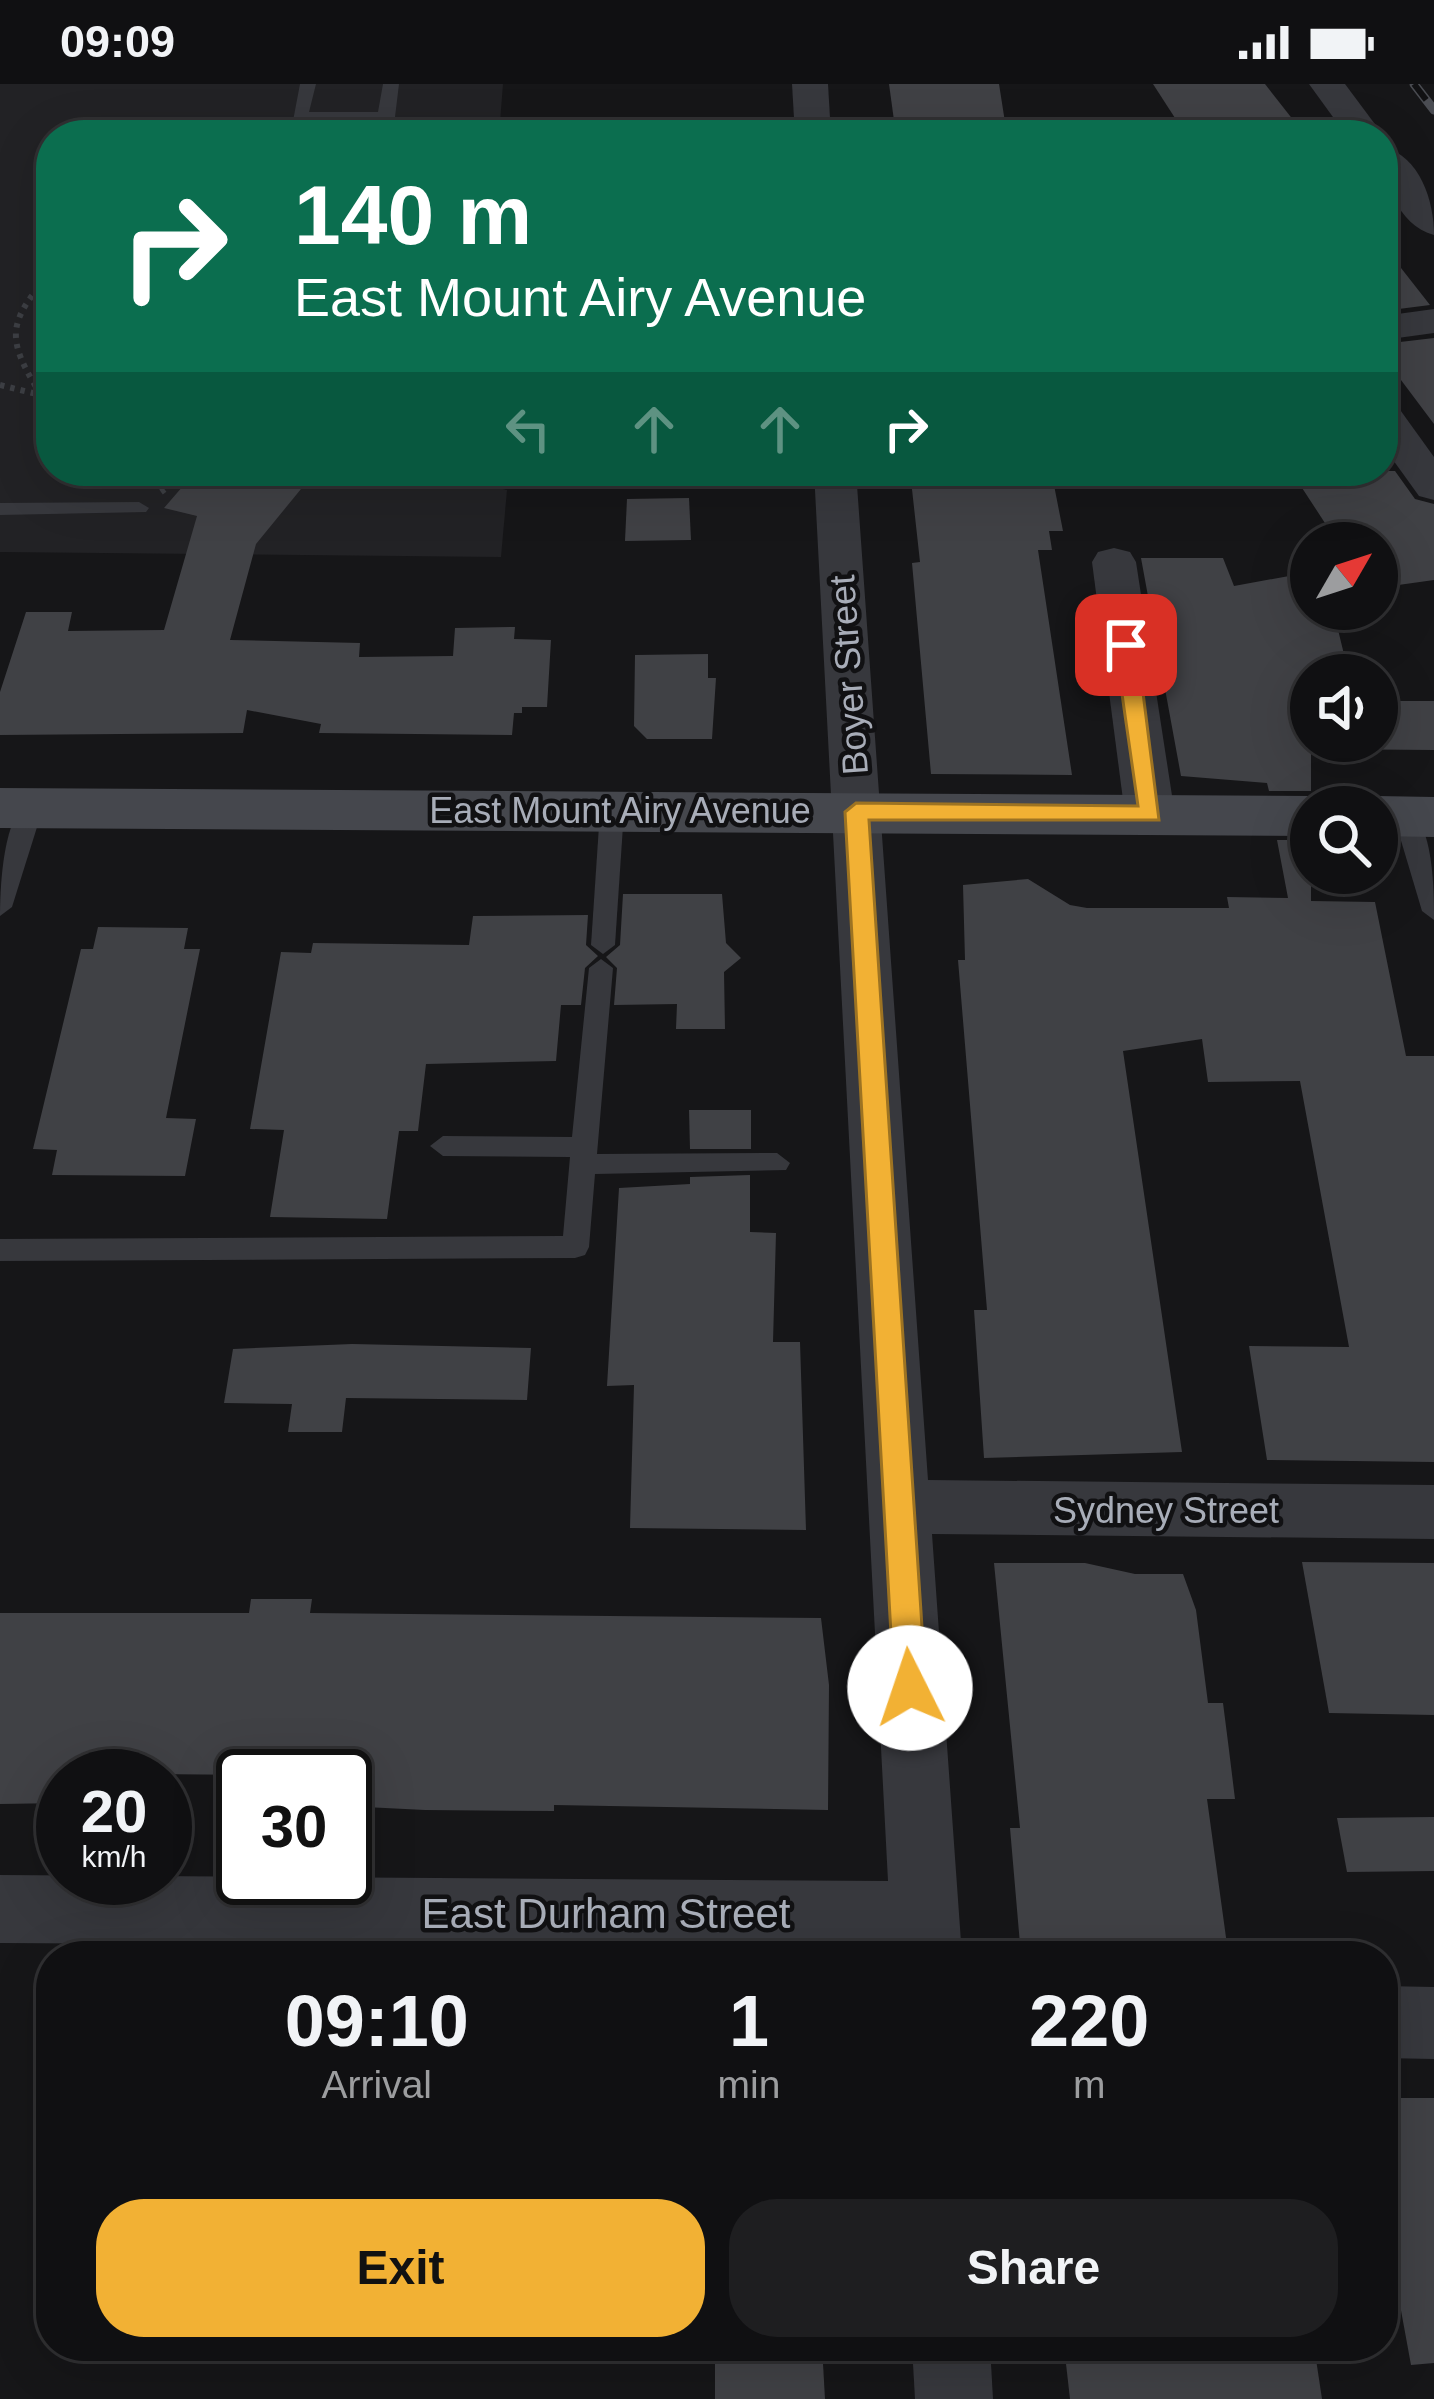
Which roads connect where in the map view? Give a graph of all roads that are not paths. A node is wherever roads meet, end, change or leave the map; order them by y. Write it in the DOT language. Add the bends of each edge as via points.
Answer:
graph roads {
  1 [pos="308,84"];
  2 [pos="392,84"];
  3 [pos="810,84"];
  4 [pos="1328,84"];
  5 [pos="315,120"];
  6 [pos="373,120"];
  7 [pos="812,120"];
  8 [pos="1354,120"];
  9 [pos="1398,177"];
  10 [pos="1434,223"];
  11 [pos="1434,321"];
  12 [pos="1398,326"];
  13 [pos="1398,437"];
  14 [pos="837,486"];
  15 [pos="1434,488"];
  16 [pos="0,508"];
  17 [pos="139,508"];
  18 [pos="1114,562"];
  19 [pos="16,808"];
  20 [pos="612,811"];
  21 [pos="856,812"];
  22 [pos="1150,814"];
  23 [pos="1290,816"];
  24 [pos="1406,816"];
  25 [pos="0,907"];
  26 [pos="1434,911"];
  27 [pos="443,1146"];
  28 [pos="584,1155"];
  29 [pos="777,1163"];
  30 [pos="0,1250"];
  31 [pos="898,1507"];
  32 [pos="1434,1512"];
  33 [pos="0,1909"];
  34 [pos="926,1935"];
  35 [pos="1398,2022"];
  36 [pos="1434,2023"];
  37 [pos="952,2361"];
  38 [pos="954,2399"];
  1 -- 5 [label="lane" via="299,117"];
  2 -- 6 [label="lane" via="386,117"];
  3 -- 7 [label="street"];
  4 -- 8 [label="street"];
  9 -- 10 [label="street"];
  11 -- 12 [label="street"];
  13 -- 15 [label="street"];
  14 -- 21 [label="street, Boyer Street"];
  16 -- 17 [label="lane"];
  18 -- 22 [label="street"];
  19 -- 20 [label="main road, East Mount Airy Avenue"];
  19 -- 25 [label="lane"];
  20 -- 21 [label="main road, East Mount Airy Avenue"];
  20 -- 28 [label="lane"];
  21 -- 22 [label="main road, East Mount Airy Avenue"];
  21 -- 31 [label="street, Boyer Street"];
  22 -- 23 [label="main road, East Mount Airy Avenue"];
  24 -- 26 [label="lane"];
  27 -- 28 [label="lane"];
  28 -- 29 [label="lane"];
  28 -- 30 [label="lane" via="575,1247"];
  31 -- 32 [label="street, Sydney Street"];
  31 -- 34 [label="street, Boyer Street"];
  33 -- 34 [label="street, East Durham Street"];
  35 -- 36 [label="street"];
  37 -- 38 [label="street"];
}
